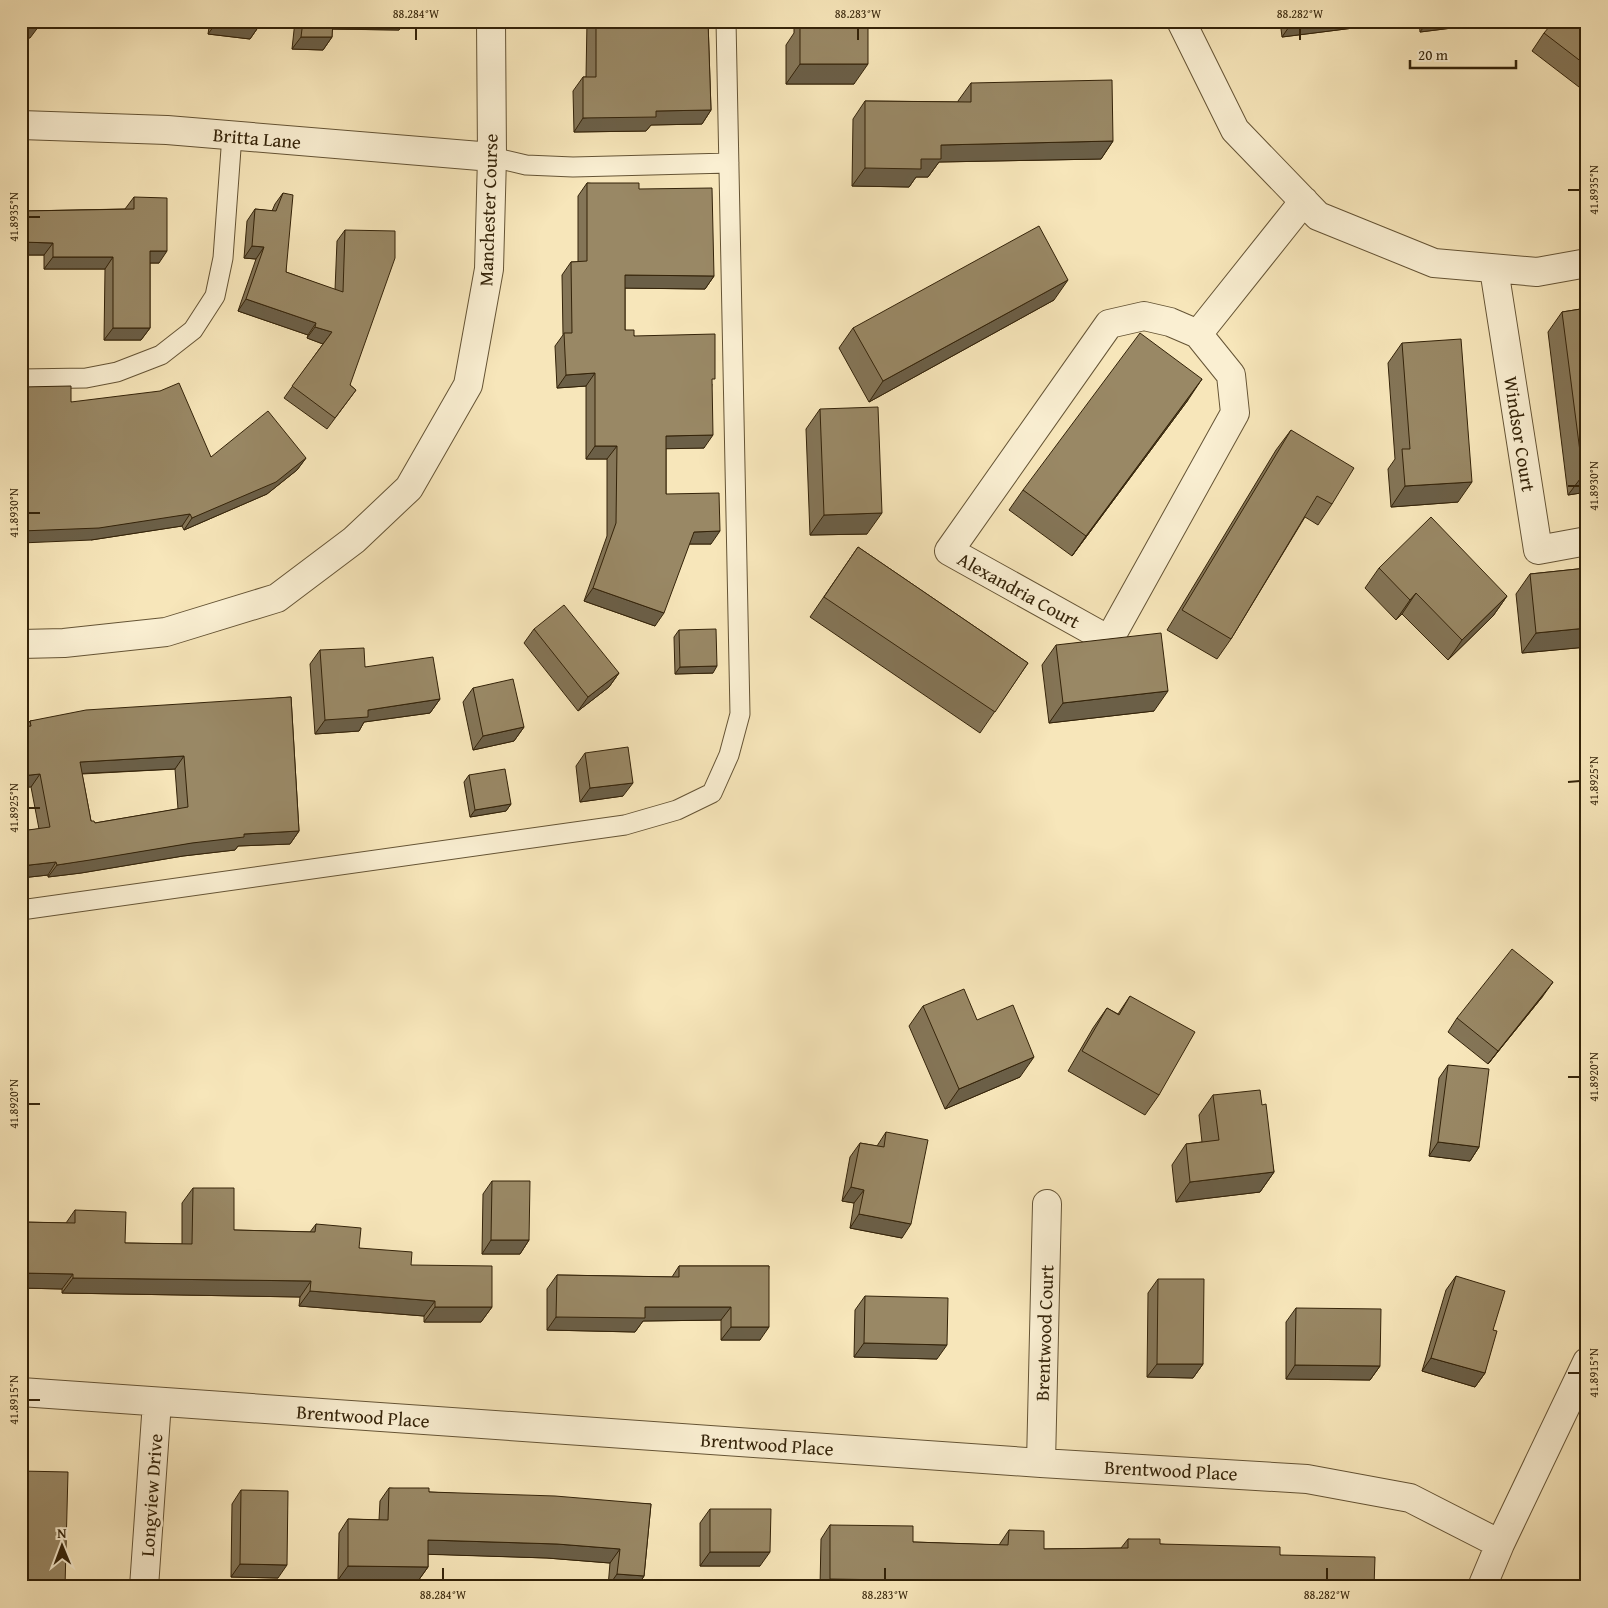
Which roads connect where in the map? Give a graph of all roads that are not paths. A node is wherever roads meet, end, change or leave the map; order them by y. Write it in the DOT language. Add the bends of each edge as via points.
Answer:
graph roads {
  1 [pos="491,21"];
  2 [pos="726,21"];
  3 [pos="1181,21"];
  4 [pos="21,125"];
  5 [pos="232,135"];
  6 [pos="492,157"];
  7 [pos="729,163"];
  8 [pos="1304,201"];
  9 [pos="1587,263"];
  10 [pos="1494,269"];
  11 [pos="1198,334"];
  12 [pos="21,379"];
  13 [pos="1587,541"];
  14 [pos="21,644"];
  15 [pos="21,910"];
  16 [pos="1048,1204"];
  17 [pos="1587,1362"];
  18 [pos="21,1392"];
  19 [pos="157,1402"];
  20 [pos="1040,1463"];
  21 [pos="1500,1544"];
  22 [pos="144,1587"];
  23 [pos="1482,1587"];
  1 -- 6 [label="street, Manchester Course"];
  2 -- 7 [label="lane"];
  3 -- 8 [label="street" via="1235,130"];
  4 -- 5 [label="street, Britta Lane"];
  5 -- 6 [label="street, Britta Lane"];
  5 -- 12 [label="lane" via="223,258 216,296 193,330 161,355 117,372 86,378"];
  6 -- 7 [label="lane" via="526,165 573,167"];
  6 -- 14 [label="street, Manchester Course" via="489,269 468,385 409,488 354,540 277,598 166,632 64,643"];
  7 -- 15 [label="lane" via="740,714 712,793 677,810 626,825"];
  8 -- 10 [label="street" via="1318,216 1434,264"];
  8 -- 11 [label="street"];
  9 -- 10 [label="street" via="1537,272"];
  10 -- 13 [label="street, Windsor Court" via="1538,550"];
  11 -- 11 [label="street, Alexandria Court" via="1170,322 1144,316 1110,324 949,551 1109,640 1235,413 1231,375"];
  16 -- 20 [label="street, Brentwood Court"];
  17 -- 21 [label="street"];
  18 -- 19 [label="street, Brentwood Place"];
  19 -- 20 [label="street, Brentwood Place"];
  19 -- 22 [label="street, Longview Drive"];
  20 -- 21 [label="street, Brentwood Place" via="1317,1480 1410,1498"];
  21 -- 23 [label="street"];
}
